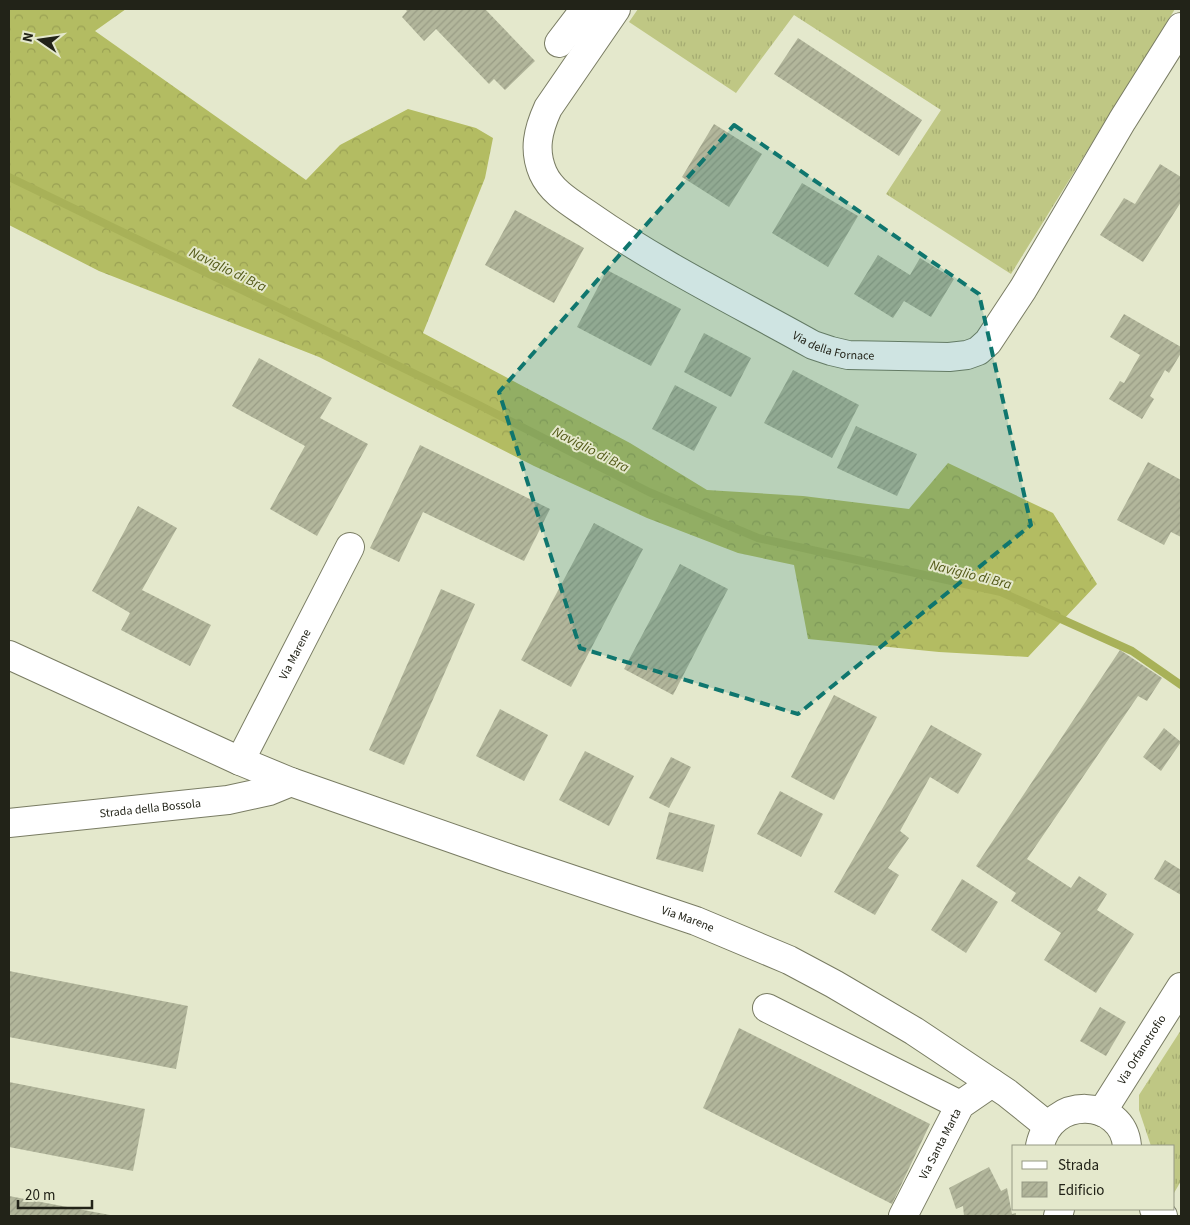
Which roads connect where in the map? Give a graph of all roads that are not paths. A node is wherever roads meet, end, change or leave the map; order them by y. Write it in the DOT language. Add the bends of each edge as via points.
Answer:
graph roads {
  1 [pos="585,9"];
  2 [pos="616,9"];
  3 [pos="1181,27"];
  4 [pos="559,43"];
  5 [pos="350,547"];
  6 [pos="9,655"];
  7 [pos="240,761"];
  8 [pos="291,782"];
  9 [pos="9,823"];
  10 [pos="1181,987"];
  11 [pos="767,1008"];
  12 [pos="992,1083"];
  13 [pos="960,1105"];
  14 [pos="1102,1112"];
  15 [pos="1044,1136"];
  16 [pos="1127,1145"];
  17 [pos="903,1216"];
  1 -- 4 [label="street"];
  2 -- 3 [label="street, Via della Fornace" via="541,122 537,156 543,175 558,194 629,243 813,345 848,355 949,357 978,351 988,342"];
  5 -- 7 [label="street, Via Marene"];
  6 -- 7 [label="street, Via Marene"];
  7 -- 8 [label="street, Via Marene"];
  8 -- 9 [label="street, Strada della Bossola" via="269,791 228,800"];
  8 -- 12 [label="street, Via Marene" via="696,921 789,960 914,1031"];
  10 -- 14 [label="street, Via Orfanotrofio"];
  11 -- 13 [label="street"];
  12 -- 13 [label="street, Via Santa Marta"];
  12 -- 15 [label="street, Via Marene" via="1007,1093"];
  13 -- 17 [label="street, Via Santa Marta"];
  14 -- 15 [label="street, Via Marene" via="1088,1108 1072,1110 1059,1116"];
  14 -- 16 [label="street" via="1122,1129"];
}
